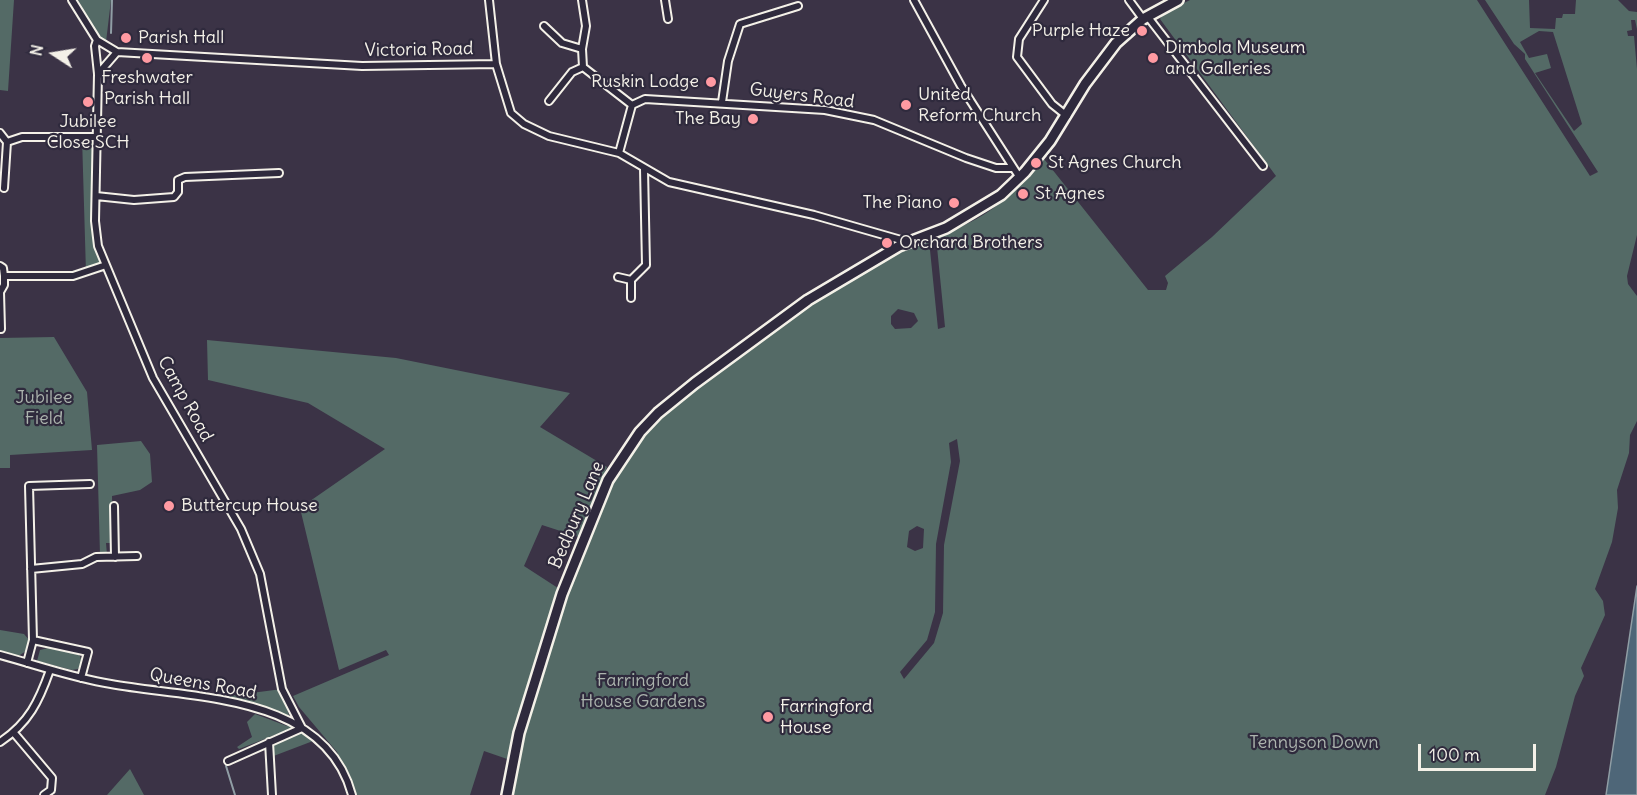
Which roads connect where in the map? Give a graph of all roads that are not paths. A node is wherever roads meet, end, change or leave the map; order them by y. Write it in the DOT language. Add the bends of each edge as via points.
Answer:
graph roads {
  1 [pos="72,0"];
  2 [pos="489,0"];
  3 [pos="582,0"];
  4 [pos="665,0"];
  5 [pos="914,0"];
  6 [pos="1044,0"];
  7 [pos="1129,0"];
  8 [pos="1178,0"];
  9 [pos="798,6"];
  10 [pos="1146,18"];
  11 [pos="668,19"];
  12 [pos="544,26"];
  13 [pos="95,37"];
  14 [pos="582,49"];
  15 [pos="117,52"];
  16 [pos="496,64"];
  17 [pos="583,67"];
  18 [pos="98,74"];
  19 [pos="549,101"];
  20 [pos="722,102"];
  21 [pos="632,105"];
  22 [pos="1067,116"];
  23 [pos="0,133"];
  24 [pos="97,137"];
  25 [pos="7,142"];
  26 [pos="619,153"];
  27 [pos="1263,166"];
  28 [pos="1012,168"];
  29 [pos="644,169"];
  30 [pos="279,173"];
  31 [pos="1020,178"];
  32 [pos="4,188"];
  33 [pos="96,196"];
  34 [pos="908,242"];
  35 [pos="105,265"];
  36 [pos="0,266"];
  37 [pos="4,276"];
  38 [pos="618,277"];
  39 [pos="631,280"];
  40 [pos="631,298"];
  41 [pos="1,329"];
  42 [pos="90,484"];
  43 [pos="114,506"];
  44 [pos="137,556"];
  45 [pos="115,557"];
  46 [pos="31,569"];
  47 [pos="33,640"];
  48 [pos="0,655"];
  49 [pos="27,663"];
  50 [pos="50,670"];
  51 [pos="81,678"];
  52 [pos="302,728"];
  53 [pos="14,733"];
  54 [pos="0,742"];
  55 [pos="269,742"];
  56 [pos="228,761"];
  57 [pos="44,795"];
  58 [pos="272,795"];
  59 [pos="352,795"];
  60 [pos="507,795"];
  1 -- 13 [label="street"];
  2 -- 16 [label="street"];
  3 -- 14 [label="street" via="586,26"];
  4 -- 11 [label="street"];
  5 -- 28 [label="street"];
  6 -- 22 [label="street" via="1019,39 1017,57 1052,104"];
  7 -- 10 [label="street"];
  8 -- 10 [label="street, Bedbury Lane"];
  9 -- 20 [label="street" via="740,24 728,61"];
  10 -- 22 [label="street, Bedbury Lane" via="1104,57"];
  10 -- 27 [label="street"];
  12 -- 14 [label="street" via="562,43"];
  13 -- 15 [label="street, Victoria Road"];
  13 -- 18 [label="street, Camp Road"];
  14 -- 17 [label="street"];
  15 -- 16 [label="street, Victoria Road" via="362,66"];
  15 -- 18 [label="street"];
  16 -- 26 [label="street, Victoria Road" via="511,113 524,124 549,136"];
  17 -- 19 [label="street" via="572,72"];
  17 -- 21 [label="street"];
  18 -- 24 [label="street, Camp Road"];
  20 -- 21 [label="street, Guyers Road" via="645,99"];
  20 -- 28 [label="street, Guyers Road" via="825,110 874,120 986,164"];
  21 -- 26 [label="street"];
  22 -- 31 [label="street, Bedbury Lane"];
  23 -- 25 [label="street"];
  24 -- 25 [label="street" via="22,136"];
  24 -- 33 [label="street, Camp Road"];
  25 -- 32 [label="street"];
  26 -- 29 [label="street, Victoria Road"];
  28 -- 31 [label="street"];
  29 -- 34 [label="street, Victoria Road" via="669,182 823,217"];
  29 -- 39 [label="street" via="646,265"];
  30 -- 33 [label="street" via="185,177 178,180 174,197 134,200"];
  31 -- 34 [label="street, Bedbury Lane" via="960,221"];
  33 -- 35 [label="street, Camp Road" via="98,246"];
  34 -- 60 [label="street, Bedbury Lane" via="813,297 740,350 658,413 626,451 596,506 562,594 519,733"];
  35 -- 37 [label="street" via="73,276"];
  35 -- 52 [label="street, Camp Road" via="153,378 245,538 260,574 282,689"];
  36 -- 37 [label="street"];
  37 -- 41 [label="street" via="0,292"];
  38 -- 39 [label="street"];
  39 -- 40 [label="street"];
  42 -- 46 [label="street" via="29,486"];
  43 -- 45 [label="street"];
  44 -- 45 [label="street"];
  45 -- 46 [label="street"];
  46 -- 47 [label="street"];
  47 -- 49 [label="street"];
  47 -- 51 [label="street" via="88,652"];
  48 -- 49 [label="street, Queens Road"];
  49 -- 50 [label="street, Queens Road"];
  50 -- 51 [label="street, Queens Road"];
  50 -- 53 [label="street" via="37,704"];
  51 -- 52 [label="street, Queens Road" via="257,707"];
  52 -- 55 [label="street"];
  52 -- 59 [label="street, Queens Road" via="327,747"];
  53 -- 54 [label="street"];
  53 -- 57 [label="street" via="52,778 51,790"];
  55 -- 56 [label="street"];
  55 -- 58 [label="street"];
}
